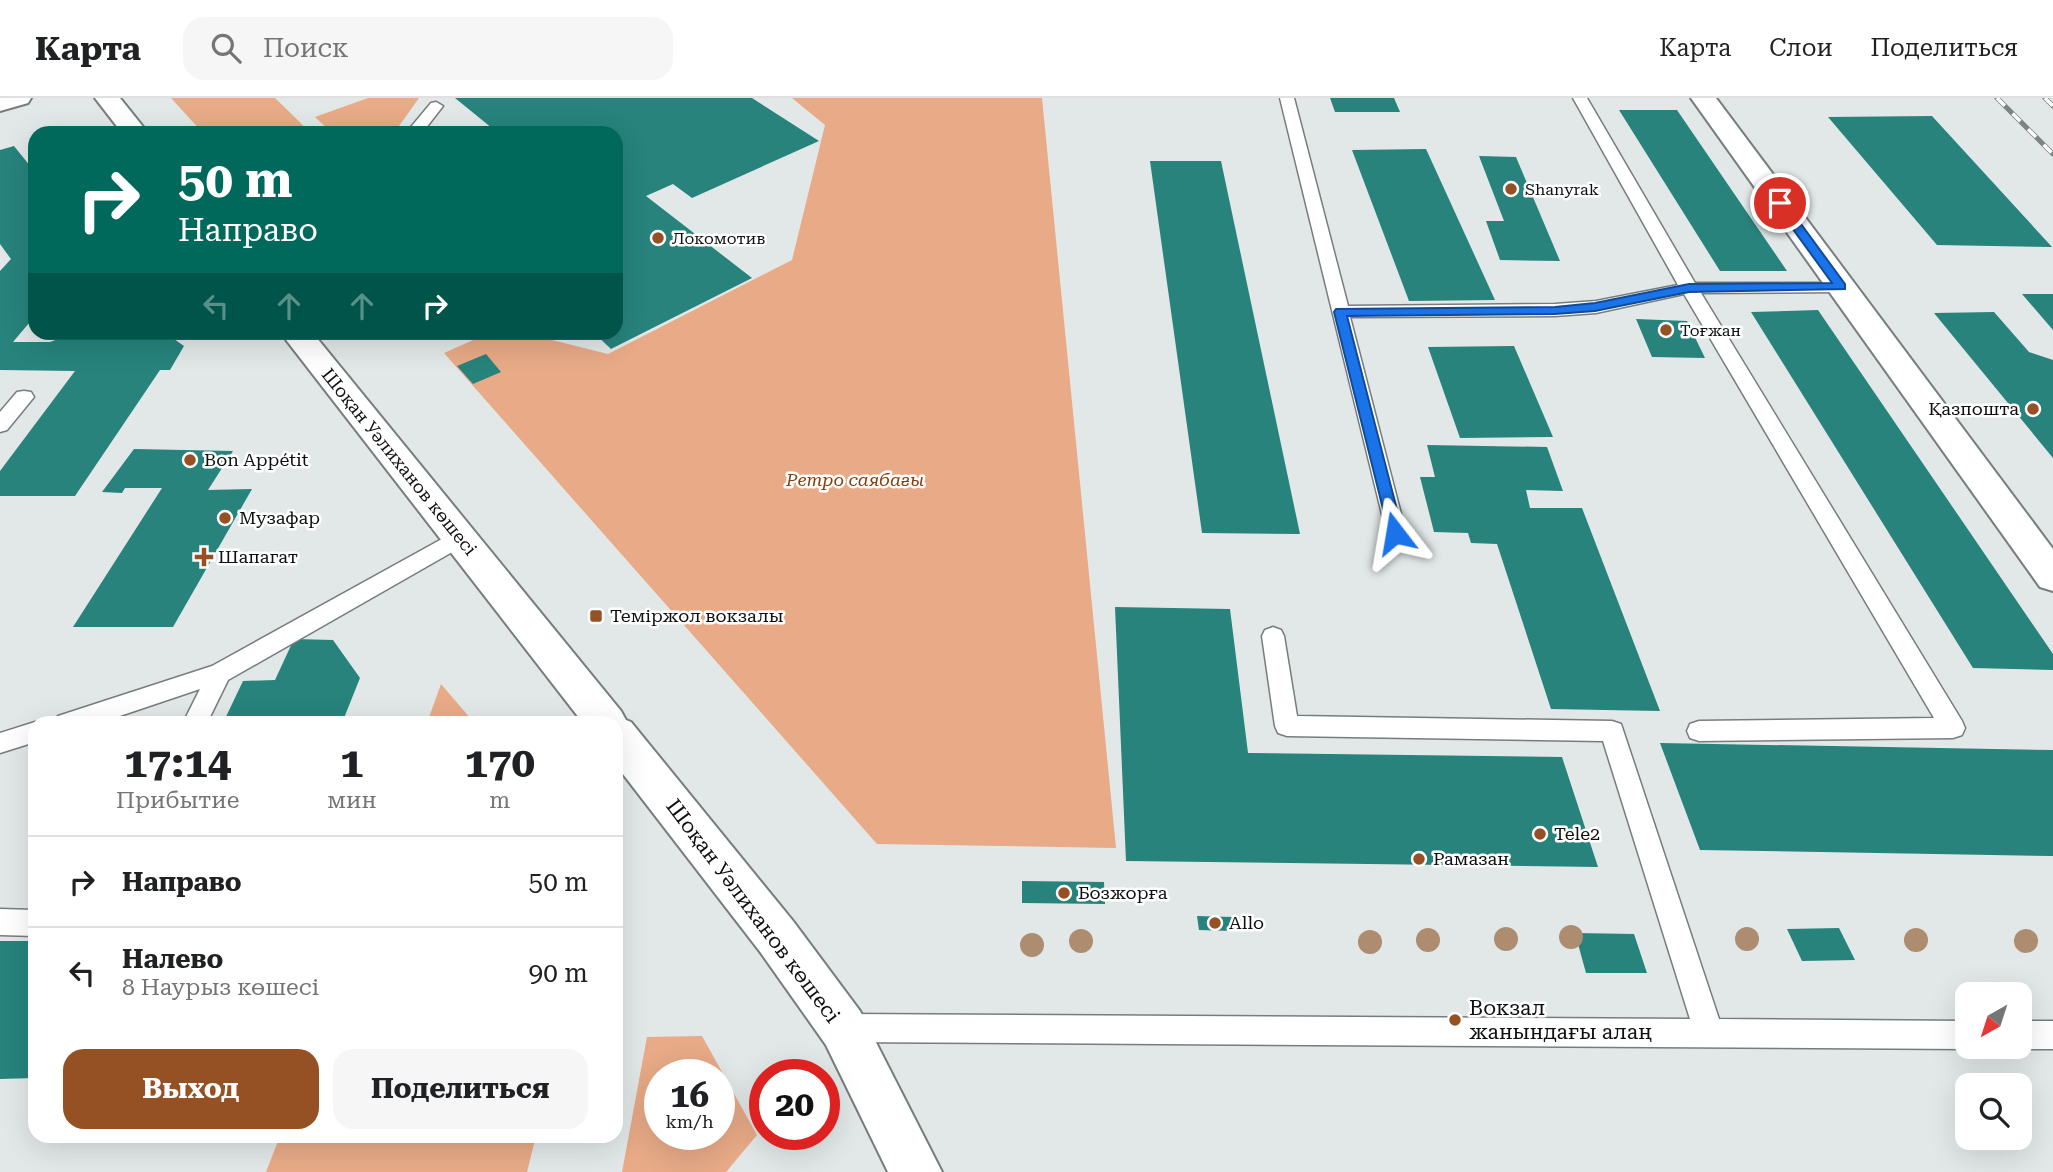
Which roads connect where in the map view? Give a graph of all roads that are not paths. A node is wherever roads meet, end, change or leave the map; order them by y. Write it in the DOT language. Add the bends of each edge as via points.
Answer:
graph roads {
  1 [pos="19,98"];
  2 [pos="107,98"];
  3 [pos="1287,98"];
  4 [pos="1580,98"];
  5 [pos="1703,98"];
  6 [pos="0,104"];
  7 [pos="436,106"];
  8 [pos="129,126"];
  9 [pos="420,126"];
  10 [pos="1841,286"];
  11 [pos="1689,288"];
  12 [pos="1340,312"];
  13 [pos="301,340"];
  14 [pos="24,397"];
  15 [pos="0,425"];
  16 [pos="1395,533"];
  17 [pos="460,537"];
  18 [pos="2053,577"];
  19 [pos="1273,636"];
  20 [pos="220,673"];
  21 [pos="88,716"];
  22 [pos="198,716"];
  23 [pos="601,716"];
  24 [pos="1699,731"];
  25 [pos="28,734"];
  26 [pos="0,743"];
  27 [pos="623,743"];
  28 [pos="0,922"];
  29 [pos="28,923"];
  30 [pos="843,1028"];
  31 [pos="1709,1033"];
  32 [pos="1955,1035"];
  33 [pos="2032,1035"];
  34 [pos="2053,1035"];
  35 [pos="916,1172"];
  1 -- 6 [label="street"];
  2 -- 8 [label="street"];
  3 -- 12 [label="lane"];
  4 -- 11 [label="lane"];
  5 -- 10 [label="street"];
  7 -- 9 [label="lane"];
  10 -- 11 [label="lane"];
  10 -- 18 [label="street"];
  11 -- 12 [label="lane" via="1595,307 1555,310"];
  11 -- 24 [label="lane" via="1953,727"];
  12 -- 16 [label="lane"];
  13 -- 17 [label="street, Шоқан Уәлиханов көшесі"];
  14 -- 15 [label="lane"];
  17 -- 20 [label="lane"];
  17 -- 23 [label="street, Шоқан Уәлиханов көшесі"];
  19 -- 31 [label="lane" via="1287,726 1612,731"];
  20 -- 21 [label="lane"];
  20 -- 22 [label="lane"];
  25 -- 26 [label="lane"];
  27 -- 30 [label="street, Шоқан Уәлиханов көшесі"];
  28 -- 29 [label="lane"];
  30 -- 31 [label="lane"];
  30 -- 35 [label="street, Шоқан Уәлиханов көшесі"];
  31 -- 32 [label="lane"];
  33 -- 34 [label="lane"];
}
